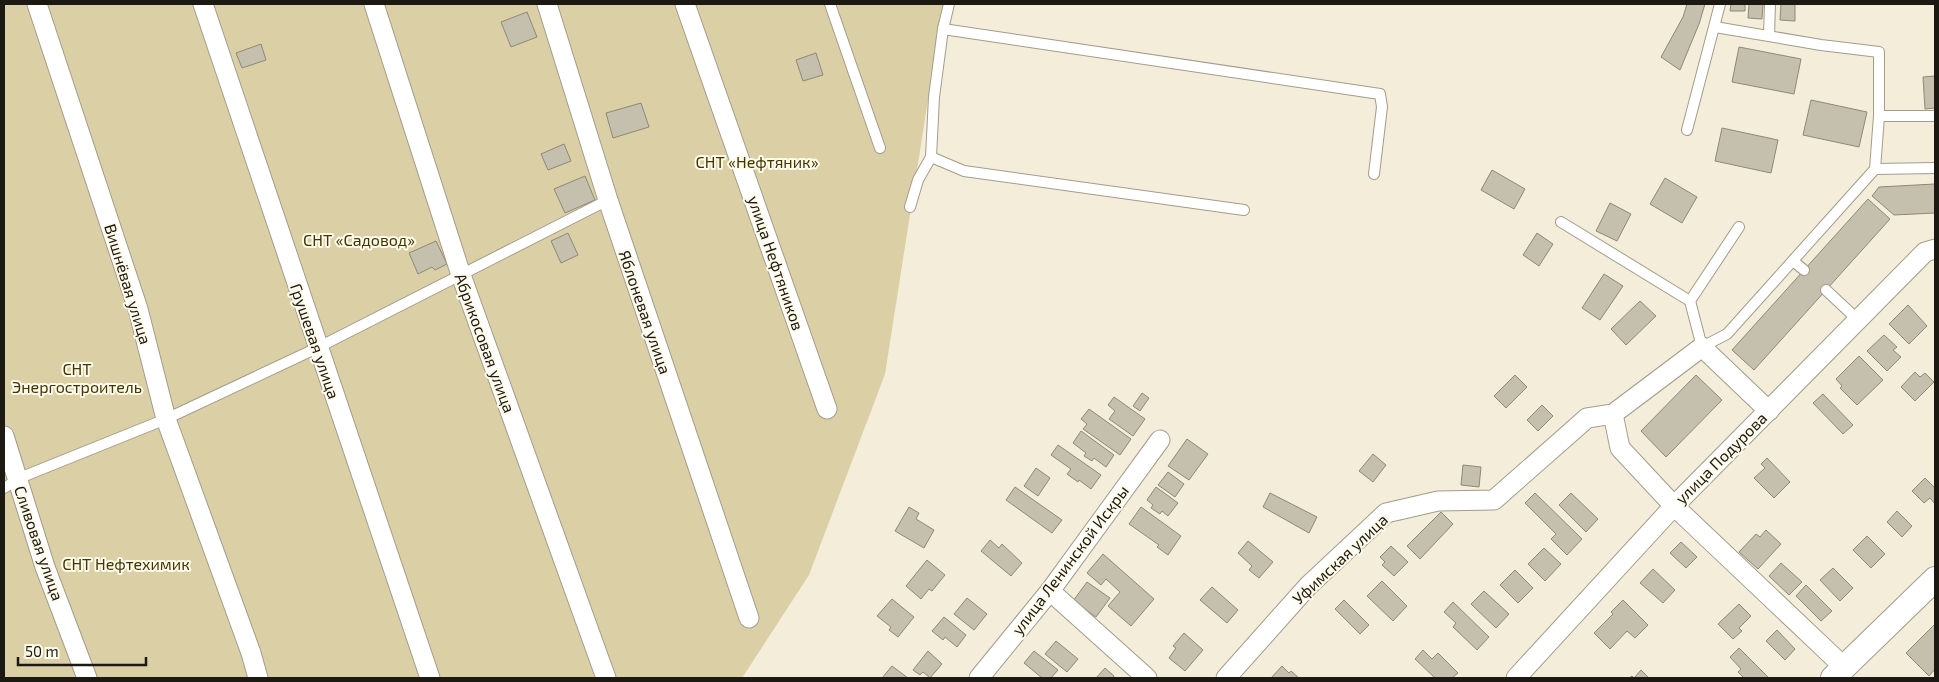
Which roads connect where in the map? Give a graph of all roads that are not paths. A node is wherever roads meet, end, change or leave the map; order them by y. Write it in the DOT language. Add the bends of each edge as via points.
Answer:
graph roads {
  1 [pos="38,4"];
  2 [pos="203,4"];
  3 [pos="374,4"];
  4 [pos="547,4"];
  5 [pos="685,4"];
  6 [pos="830,4"];
  7 [pos="949,4"];
  8 [pos="1720,4"];
  9 [pos="1770,4"];
  10 [pos="1715,27"];
  11 [pos="943,29"];
  12 [pos="1769,35"];
  13 [pos="1879,116"];
  14 [pos="1935,116"];
  15 [pos="1687,130"];
  16 [pos="880,148"];
  17 [pos="931,157"];
  18 [pos="1935,168"];
  19 [pos="1875,169"];
  20 [pos="1374,174"];
  21 [pos="608,200"];
  22 [pos="910,207"];
  23 [pos="1244,210"];
  24 [pos="1561,222"];
  25 [pos="1739,227"];
  26 [pos="1935,249"];
  27 [pos="1793,260"];
  28 [pos="1804,270"];
  29 [pos="461,275"];
  30 [pos="1826,290"];
  31 [pos="1690,302"];
  32 [pos="1858,320"];
  33 [pos="1702,347"];
  34 [pos="317,348"];
  35 [pos="827,409"];
  36 [pos="1769,410"];
  37 [pos="1613,414"];
  38 [pos="166,419"];
  39 [pos="4,436"];
  40 [pos="1160,440"];
  41 [pos="11,484"];
  42 [pos="1674,506"];
  43 [pos="1935,579"];
  44 [pos="1050,591"];
  45 [pos="750,618"];
  46 [pos="1838,673"];
  47 [pos="87,678"];
  48 [pos="258,678"];
  49 [pos="430,678"];
  50 [pos="606,678"];
  51 [pos="979,678"];
  52 [pos="1147,678"];
  53 [pos="1226,678"];
  54 [pos="1516,678"];
  1 -- 38 [label="street, Вишнёвая улица" via="138,308"];
  2 -- 34 [label="street, Грушевая улица"];
  3 -- 29 [label="street, Абрикосовая улица"];
  4 -- 21 [label="street, Яблоневая улица"];
  5 -- 35 [label="street, улица Нефтяников"];
  6 -- 16 [label="lane"];
  7 -- 11 [label="lane"];
  8 -- 10 [label="lane"];
  9 -- 12 [label="lane"];
  10 -- 12 [label="lane"];
  10 -- 15 [label="lane"];
  11 -- 17 [label="lane" via="934,97"];
  11 -- 20 [label="lane" via="1380,94 1382,107"];
  12 -- 13 [label="lane" via="1878,52"];
  13 -- 14 [label="lane"];
  13 -- 19 [label="lane"];
  17 -- 22 [label="lane" via="918,180"];
  17 -- 23 [label="lane" via="964,171"];
  18 -- 19 [label="lane"];
  19 -- 27 [label="lane"];
  21 -- 29 [label="lane"];
  21 -- 45 [label="street, Яблоневая улица"];
  24 -- 31 [label="lane"];
  25 -- 31 [label="lane"];
  26 -- 32 [label="street, улица Подурова" via="1925,252"];
  27 -- 28 [label="lane"];
  27 -- 33 [label="lane" via="1727,334"];
  29 -- 34 [label="lane"];
  29 -- 50 [label="street, Абрикосовая улица"];
  30 -- 32 [label="lane"];
  31 -- 33 [label="lane"];
  32 -- 36 [label="street, улица Подурова"];
  33 -- 36 [label="street"];
  33 -- 37 [label="street, Уфимская улица"];
  34 -- 38 [label="lane"];
  34 -- 49 [label="street, Грушевая улица"];
  36 -- 42 [label="street, улица Подурова"];
  37 -- 42 [label="street" via="1620,448"];
  37 -- 53 [label="street, Уфимская улица" via="1587,418 1494,500 1438,502 1386,513 1308,586"];
  38 -- 41 [label="lane"];
  38 -- 48 [label="street, Вишнёвая улица"];
  39 -- 41 [label="street, Сливовая улица"];
  40 -- 44 [label="street, улица Ленинской Искры"];
  41 -- 47 [label="street, Сливовая улица"];
  42 -- 46 [label="street"];
  42 -- 54 [label="street, улица Подурова"];
  43 -- 46 [label="street"];
  44 -- 51 [label="street, улица Ленинской Искры"];
  44 -- 52 [label="street"];
}
